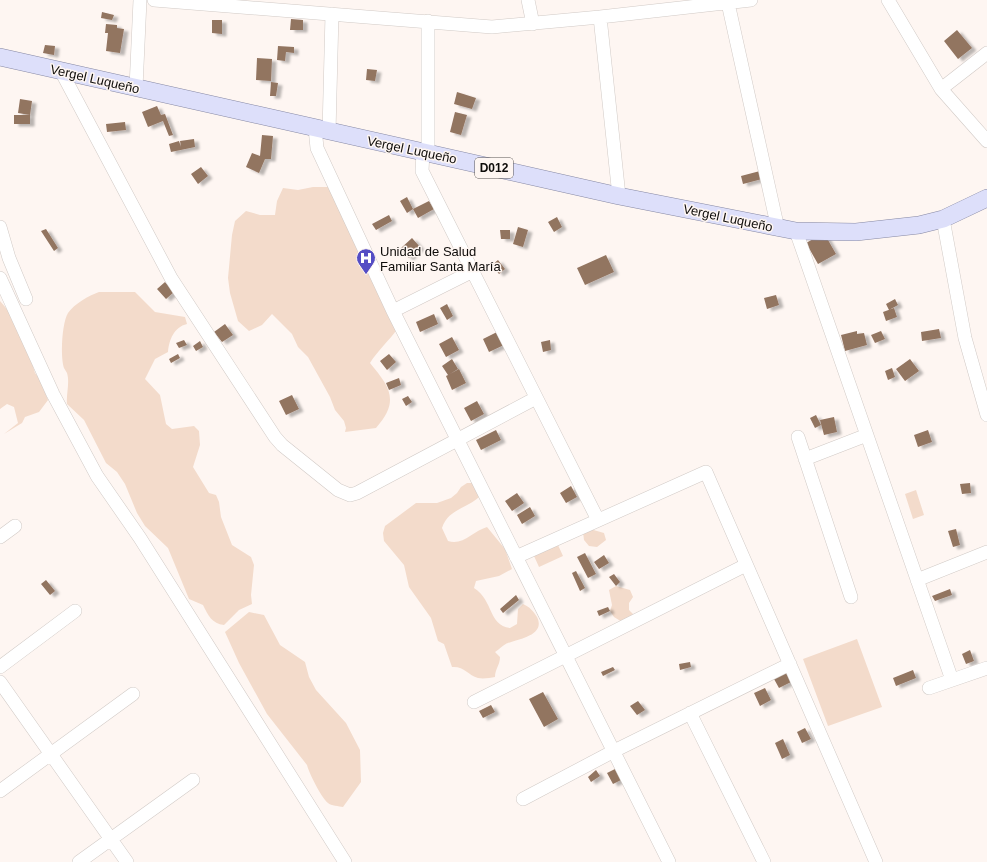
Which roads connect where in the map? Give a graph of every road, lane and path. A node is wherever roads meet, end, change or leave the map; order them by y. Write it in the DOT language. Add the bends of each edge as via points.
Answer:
graph roads {
  1 [pos="140,0"];
  2 [pos="154,0"];
  3 [pos="528,0"];
  4 [pos="751,0"];
  5 [pos="888,0"];
  6 [pos="728,3"];
  7 [pos="332,14"];
  8 [pos="600,18"];
  9 [pos="428,21"];
  10 [pos="533,24"];
  11 [pos="987,53"];
  12 [pos="0,57"];
  13 [pos="61,71"];
  14 [pos="136,88"];
  15 [pos="941,89"];
  16 [pos="322,130"];
  17 [pos="987,141"];
  18 [pos="425,152"];
  19 [pos="619,196"];
  20 [pos="987,198"];
  21 [pos="943,219"];
  22 [pos="0,227"];
  23 [pos="778,229"];
  24 [pos="796,232"];
  25 [pos="473,271"];
  26 [pos="0,278"];
  27 [pos="26,299"];
  28 [pos="393,311"];
  29 [pos="536,398"];
  30 [pos="987,415"];
  31 [pos="867,435"];
  32 [pos="798,437"];
  33 [pos="457,440"];
  34 [pos="805,459"];
  35 [pos="598,520"];
  36 [pos="15,526"];
  37 [pos="0,536"];
  38 [pos="987,552"];
  39 [pos="516,557"];
  40 [pos="746,565"];
  41 [pos="917,580"];
  42 [pos="851,597"];
  43 [pos="75,611"];
  44 [pos="566,656"];
  45 [pos="790,664"];
  46 [pos="0,667"];
  47 [pos="987,668"];
  48 [pos="952,680"];
  49 [pos="0,682"];
  50 [pos="929,688"];
  51 [pos="133,694"];
  52 [pos="474,702"];
  53 [pos="690,714"];
  54 [pos="614,751"];
  55 [pos="51,754"];
  56 [pos="193,780"];
  57 [pos="0,791"];
  58 [pos="523,799"];
  59 [pos="111,839"];
  60 [pos="79,862"];
  61 [pos="127,862"];
  62 [pos="344,862"];
  63 [pos="669,862"];
  64 [pos="764,862"];
  65 [pos="876,862"];
  1 -- 14 [label="street"];
  2 -- 7 [label="street"];
  3 -- 10 [label="street"];
  4 -- 6 [label="street"];
  5 -- 15 [label="street"];
  6 -- 8 [label="street"];
  6 -- 23 [label="street"];
  7 -- 9 [label="street"];
  7 -- 16 [label="street"];
  8 -- 10 [label="street"];
  8 -- 19 [label="street"];
  9 -- 10 [label="street" via="492,27"];
  9 -- 18 [label="street"];
  11 -- 15 [label="street"];
  12 -- 13 [label="main road, Vergel Luqueño / D012"];
  13 -- 14 [label="main road, Vergel Luqueño / D012"];
  13 -- 33 [label="street" via="171,278 282,445 338,490 350,495"];
  14 -- 16 [label="main road, Vergel Luqueño / D012"];
  15 -- 17 [label="street"];
  16 -- 18 [label="main road, Vergel Luqueño / D012"];
  16 -- 28 [label="street" via="317,148"];
  18 -- 19 [label="main road, Vergel Luqueño / D012"];
  18 -- 25 [label="street" via="422,171"];
  19 -- 23 [label="main road, Vergel Luqueño / D012"];
  20 -- 21 [label="main road, Vergel Luqueño / D012"];
  21 -- 24 [label="main road, Vergel Luqueño / D012" via="885,229"];
  21 -- 30 [label="street" via="965,338"];
  22 -- 27 [label="street" via="9,258"];
  23 -- 24 [label="main road, Vergel Luqueño / D012"];
  24 -- 31 [label="street"];
  25 -- 28 [label="street"];
  25 -- 29 [label="street"];
  26 -- 62 [label="street" via="53,394 97,476 149,552"];
  28 -- 33 [label="street"];
  29 -- 33 [label="street"];
  29 -- 35 [label="street"];
  31 -- 34 [label="street"];
  31 -- 41 [label="street"];
  32 -- 34 [label="street"];
  33 -- 39 [label="street"];
  34 -- 42 [label="street"];
  35 -- 39 [label="street"];
  35 -- 40 [label="street" via="706,472"];
  36 -- 37 [label="street"];
  38 -- 41 [label="street"];
  39 -- 44 [label="street"];
  40 -- 44 [label="street"];
  40 -- 45 [label="street"];
  41 -- 48 [label="street"];
  43 -- 46 [label="street"];
  44 -- 52 [label="street"];
  44 -- 54 [label="street"];
  45 -- 53 [label="street"];
  45 -- 65 [label="street"];
  47 -- 48 [label="street"];
  48 -- 50 [label="street"];
  49 -- 55 [label="street"];
  51 -- 55 [label="street"];
  53 -- 54 [label="street"];
  53 -- 64 [label="street"];
  54 -- 58 [label="street"];
  54 -- 63 [label="street"];
  55 -- 57 [label="street"];
  55 -- 59 [label="street"];
  56 -- 59 [label="street"];
  59 -- 60 [label="street"];
  59 -- 61 [label="street"];
}
